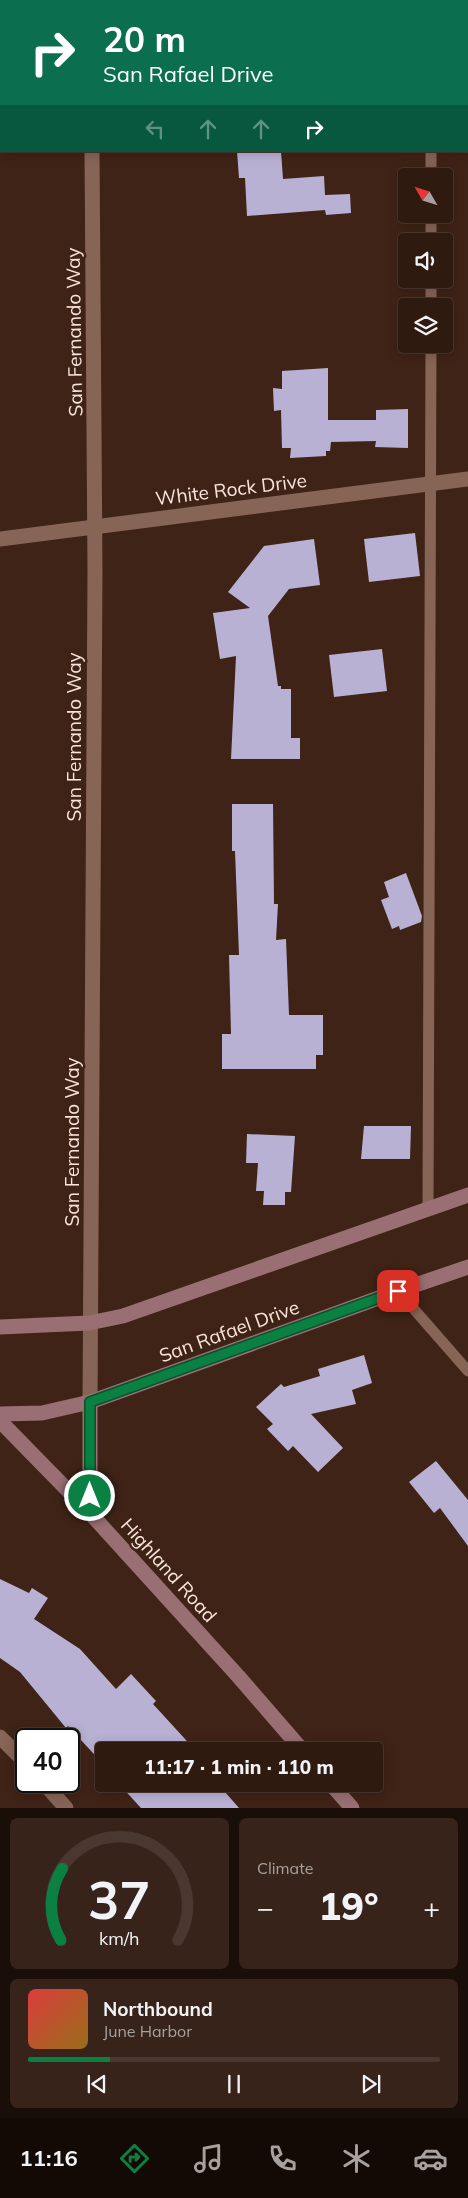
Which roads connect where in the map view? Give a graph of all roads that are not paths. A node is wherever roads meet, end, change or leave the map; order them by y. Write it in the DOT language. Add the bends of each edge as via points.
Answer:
graph roads {
  1 [pos="92,152"];
  2 [pos="431,152"];
  3 [pos="431,168"];
  4 [pos="431,353"];
  5 [pos="468,479"];
  6 [pos="432,484"];
  7 [pos="95,527"];
  8 [pos="0,539"];
  9 [pos="468,1195"];
  10 [pos="428,1208"];
  11 [pos="468,1267"];
  12 [pos="398,1291"];
  13 [pos="90,1323"];
  14 [pos="0,1327"];
  15 [pos="468,1371"];
  16 [pos="90,1402"];
  17 [pos="0,1414"];
  18 [pos="0,1421"];
  19 [pos="90,1513"];
  20 [pos="0,1737"];
  21 [pos="295,1742"];
  22 [pos="15,1752"];
  23 [pos="338,1792"];
  24 [pos="53,1793"];
  25 [pos="66,1808"];
  26 [pos="352,1808"];
  1 -- 7 [label="street, San Fernando Way"];
  2 -- 3 [label="lane"];
  4 -- 6 [label="lane"];
  5 -- 6 [label="street, White Rock Drive"];
  6 -- 7 [label="street, White Rock Drive"];
  6 -- 10 [label="lane"];
  7 -- 8 [label="street, White Rock Drive"];
  7 -- 13 [label="street, San Fernando Way"];
  9 -- 10 [label="street"];
  10 -- 13 [label="street" via="122,1316"];
  11 -- 12 [label="street, San Rafael Drive"];
  12 -- 15 [label="lane"];
  12 -- 16 [label="street, San Rafael Drive"];
  13 -- 14 [label="street"];
  13 -- 16 [label="street"];
  16 -- 17 [label="street, San Rafael Drive" via="42,1413"];
  16 -- 19 [label="street"];
  18 -- 19 [label="street, Highland Road"];
  19 -- 21 [label="street, Highland Road"];
  20 -- 22 [label="street"];
  23 -- 26 [label="street"];
  24 -- 25 [label="street"];
}
